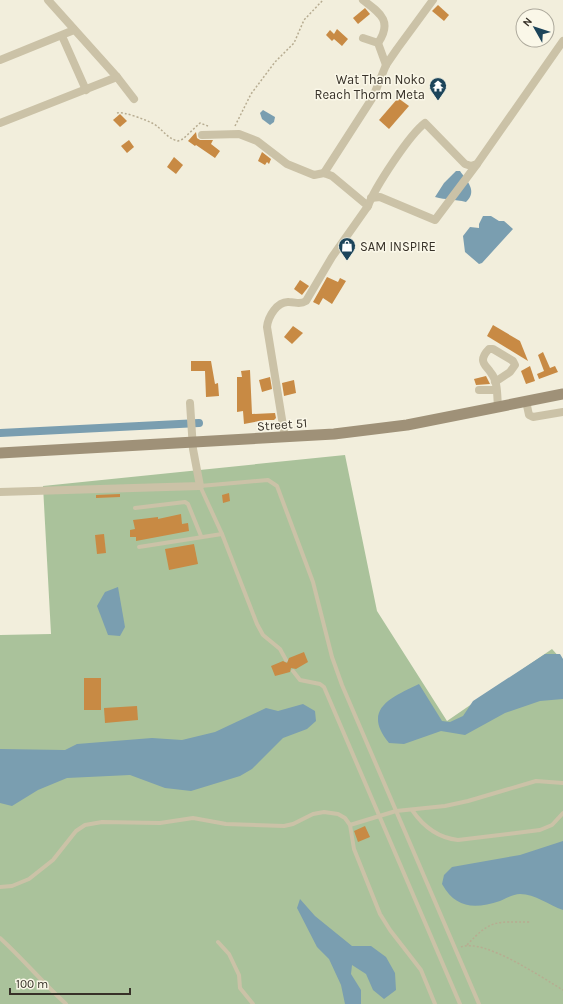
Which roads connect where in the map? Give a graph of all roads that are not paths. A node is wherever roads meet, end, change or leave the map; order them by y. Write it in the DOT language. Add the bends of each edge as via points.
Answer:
graph roads {
  1 [pos="363,0"];
  2 [pos="432,0"];
  3 [pos="51,1"];
  4 [pos="74,30"];
  5 [pos="62,36"];
  6 [pos="363,38"];
  7 [pos="563,41"];
  8 [pos="378,43"];
  9 [pos="0,60"];
  10 [pos="386,65"];
  11 [pos="117,77"];
  12 [pos="86,90"];
  13 [pos="134,99"];
  14 [pos="0,123"];
  15 [pos="202,135"];
  16 [pos="477,164"];
  17 [pos="324,173"];
  18 [pos="370,202"];
  19 [pos="479,390"];
  20 [pos="563,394"];
  21 [pos="190,403"];
  22 [pos="498,407"];
  23 [pos="528,408"];
  24 [pos="563,412"];
  25 [pos="285,438"];
  26 [pos="192,446"];
  27 [pos="0,453"];
  28 [pos="200,486"];
  29 [pos="0,492"];
  30 [pos="136,508"];
  31 [pos="222,534"];
  32 [pos="201,536"];
  33 [pos="139,548"];
  34 [pos="286,660"];
  35 [pos="293,671"];
  36 [pos="563,783"];
  37 [pos="412,810"];
  38 [pos="396,811"];
  39 [pos="563,813"];
  40 [pos="380,817"];
  41 [pos="350,825"];
  42 [pos="0,887"];
  43 [pos="0,938"];
  44 [pos="218,942"];
  45 [pos="66,1004"];
  46 [pos="253,1004"];
  47 [pos="435,1004"];
  48 [pos="460,1004"];
  49 [pos="479,1004"];
  1 -- 8 [label="street" via="385,20 384,33"];
  2 -- 10 [label="street"];
  3 -- 4 [label="street"];
  4 -- 5 [label="street"];
  4 -- 11 [label="street"];
  5 -- 9 [label="street"];
  5 -- 12 [label="street"];
  6 -- 8 [label="street"];
  7 -- 16 [label="street"];
  8 -- 10 [label="street"];
  10 -- 17 [label="street" via="372,97"];
  11 -- 12 [label="street"];
  11 -- 13 [label="street"];
  12 -- 14 [label="street"];
  15 -- 17 [label="street" via="239,134 251,138 287,164 314,175"];
  16 -- 18 [label="street" via="435,220 380,197"];
  16 -- 18 [label="street" via="465,164 425,123 385,175"];
  17 -- 18 [label="street"];
  18 -- 25 [label="street" via="332,257 306,302 283,303 275,309 268,320"];
  19 -- 22 [label="street" via="496,386"];
  20 -- 23 [label="main road, Street 51"];
  21 -- 26 [label="street"];
  22 -- 23 [label="main road, Street 51"];
  22 -- 25 [label="main road, Street 51" via="407,425"];
  23 -- 24 [label="street" via="536,417"];
  25 -- 26 [label="main road, Street 51"];
  26 -- 27 [label="main road, Street 51"];
  26 -- 28 [label="street"];
  28 -- 29 [label="street"];
  28 -- 31 [label="lane"];
  28 -- 38 [label="lane" via="264,480 273,481 277,486 313,582 332,657"];
  30 -- 32 [label="lane" via="185,502"];
  31 -- 32 [label="lane"];
  31 -- 34 [label="lane" via="256,624 262,635 280,649"];
  32 -- 33 [label="lane"];
  35 -- 40 [label="lane" via="300,680 324,687"];
  36 -- 37 [label="lane" via="536,781 468,801"];
  37 -- 38 [label="lane"];
  37 -- 39 [label="lane" via="417,818 433,831 449,839 458,840 540,830 552,824"];
  38 -- 40 [label="lane"];
  38 -- 49 [label="lane"];
  40 -- 41 [label="lane"];
  40 -- 48 [label="lane"];
  41 -- 42 [label="lane" via="338,814 324,812 284,826 226,824 193,818 160,823 102,822 85,825 76,831 53,860 29,879 12,886"];
  41 -- 47 [label="lane" via="354,849 380,914 421,970"];
  43 -- 45 [label="lane"];
  44 -- 46 [label="lane" via="229,954 239,975 240,988"];
}
